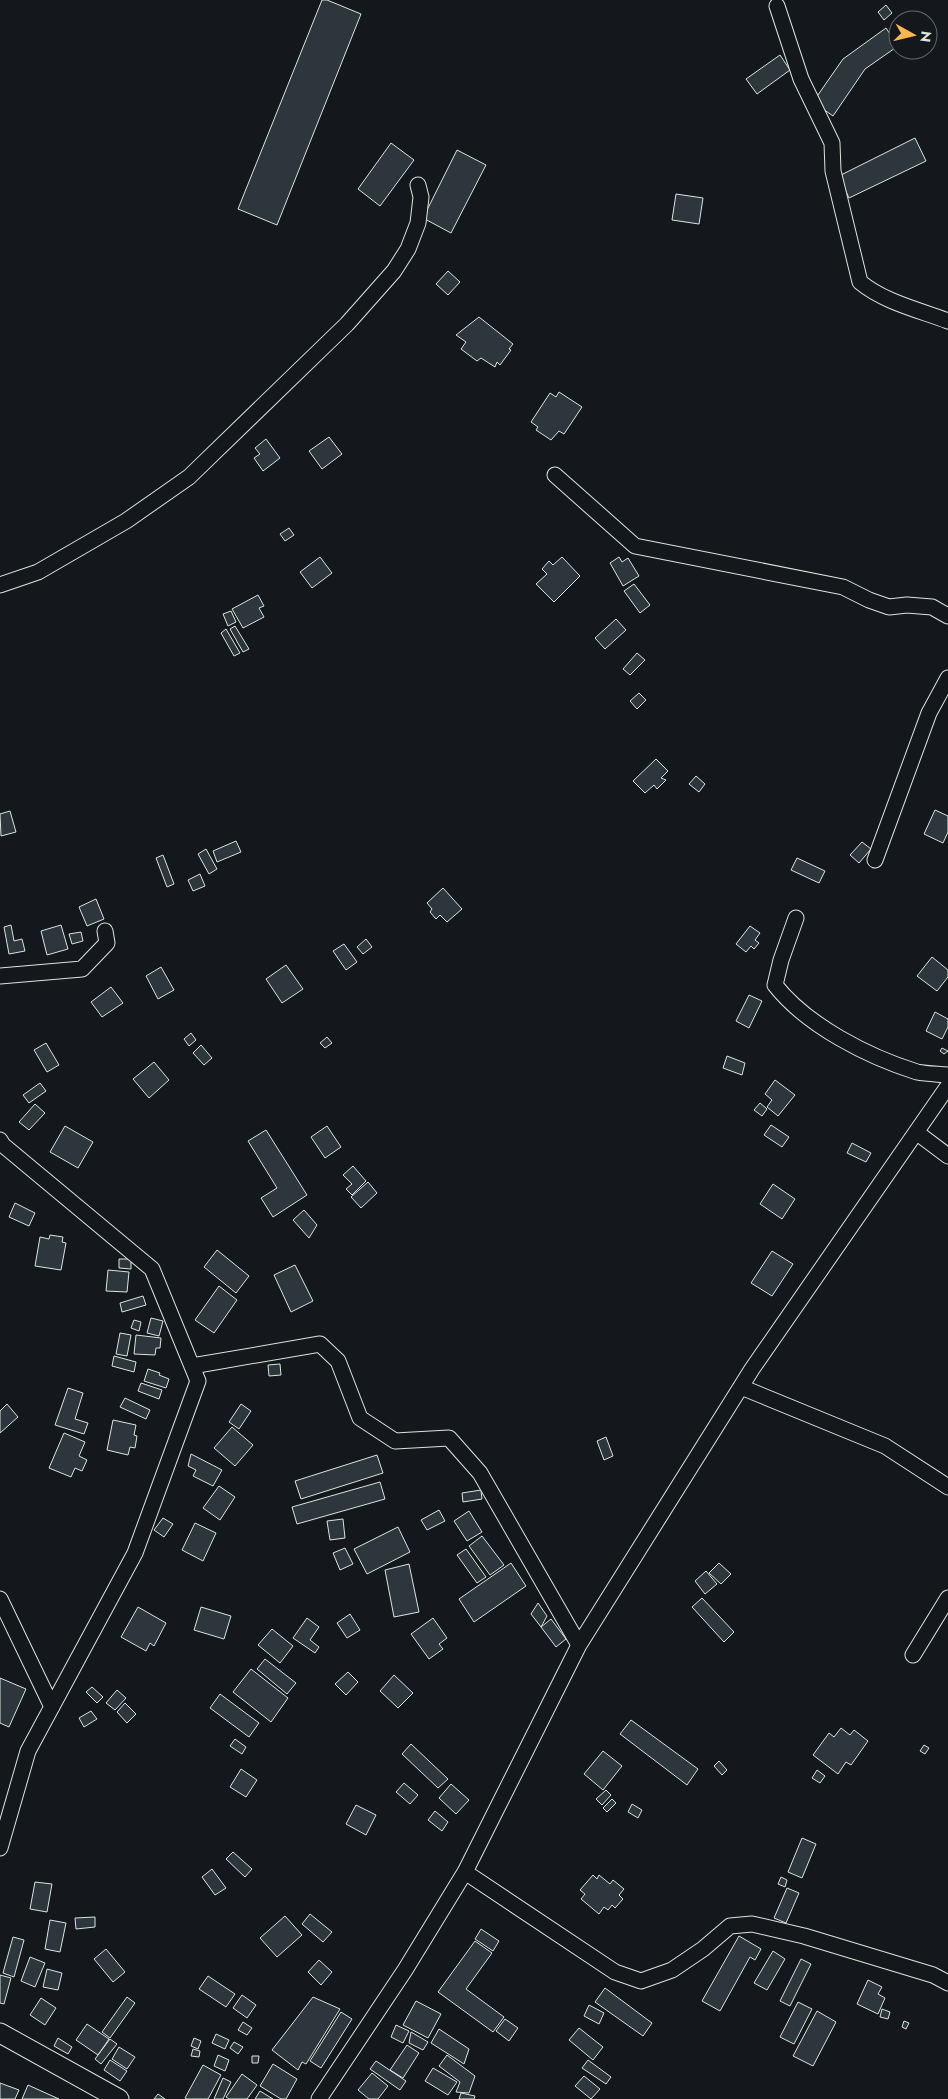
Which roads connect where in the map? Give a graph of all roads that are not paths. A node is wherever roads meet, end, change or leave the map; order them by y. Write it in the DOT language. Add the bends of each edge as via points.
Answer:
graph roads {
  1 [pos="776,6"];
  2 [pos="418,184"];
  3 [pos="948,321"];
  4 [pos="555,476"];
  5 [pos="0,585"];
  6 [pos="948,616"];
  7 [pos="948,678"];
  8 [pos="875,860"];
  9 [pos="796,918"];
  10 [pos="105,931"];
  11 [pos="0,976"];
  12 [pos="948,1075"];
  13 [pos="948,1086"];
  14 [pos="916,1132"];
  15 [pos="0,1140"];
  16 [pos="948,1156"];
  17 [pos="192,1366"];
  18 [pos="741,1387"];
  19 [pos="948,1487"];
  20 [pos="948,1598"];
  21 [pos="0,1599"];
  22 [pos="579,1645"];
  23 [pos="913,1656"];
  24 [pos="52,1707"];
  25 [pos="0,1848"];
  26 [pos="465,1872"];
  27 [pos="948,1983"];
  28 [pos="0,2033"];
  29 [pos="119,2099"];
  30 [pos="319,2099"];
  1 -- 3 [label="street" via="801,79 832,144 833,171 860,282 877,293"];
  2 -- 5 [label="street" via="421,197 418,223 408,249 394,271 347,324 189,477 126,521 38,572"];
  4 -- 6 [label="street" via="635,546 843,587 889,606 932,607"];
  7 -- 8 [label="street" via="929,713"];
  9 -- 12 [label="street" via="775,985 787,1001 844,1043 919,1072"];
  10 -- 11 [label="street" via="108,943 82,969"];
  13 -- 14 [label="street"];
  14 -- 16 [label="street"];
  14 -- 18 [label="street"];
  15 -- 17 [label="street" via="152,1269"];
  17 -- 22 [label="street" via="320,1344 338,1361 360,1418 395,1441 448,1438 480,1473"];
  17 -- 24 [label="street" via="198,1381 135,1553"];
  18 -- 19 [label="street" via="885,1446"];
  18 -- 22 [label="street"];
  20 -- 23 [label="street"];
  21 -- 24 [label="street"];
  22 -- 26 [label="street"];
  24 -- 25 [label="street" via="28,1751"];
  26 -- 27 [label="street" via="616,1972 641,1981 672,1970 730,1926 752,1924 933,1975"];
  26 -- 30 [label="street" via="405,1970"];
  28 -- 29 [label="street"];
}
